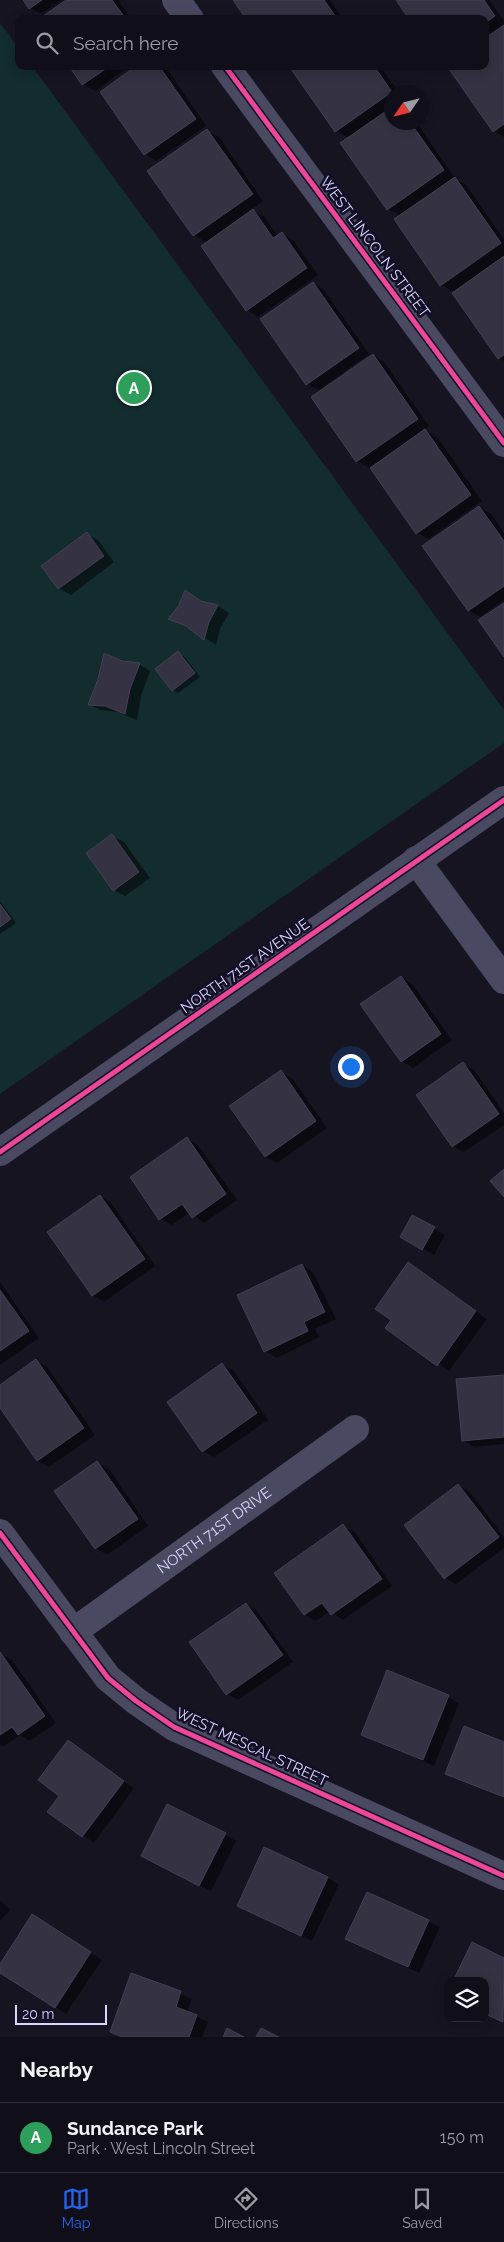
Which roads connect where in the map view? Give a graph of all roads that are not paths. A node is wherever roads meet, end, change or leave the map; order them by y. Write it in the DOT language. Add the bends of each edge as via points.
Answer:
graph roads {
  1 [pos="176,0"];
  2 [pos="187,15"];
  3 [pos="228,70"];
  4 [pos="504,443"];
  5 [pos="504,800"];
  6 [pos="416,860"];
  7 [pos="504,980"];
  8 [pos="0,1152"];
  9 [pos="355,1429"];
  10 [pos="0,1533"];
  11 [pos="73,1632"];
  12 [pos="504,1876"];
  1 -- 2 [label="street"];
  3 -- 4 [label="street, WEST LINCOLN STREET"];
  5 -- 6 [label="street, NORTH 71ST AVENUE"];
  6 -- 7 [label="street"];
  6 -- 8 [label="street, NORTH 71ST AVENUE"];
  9 -- 11 [label="street, NORTH 71ST DRIVE"];
  10 -- 11 [label="street, WEST MESCAL STREET"];
  11 -- 12 [label="street, WEST MESCAL STREET" via="108,1678 174,1727"];
}
